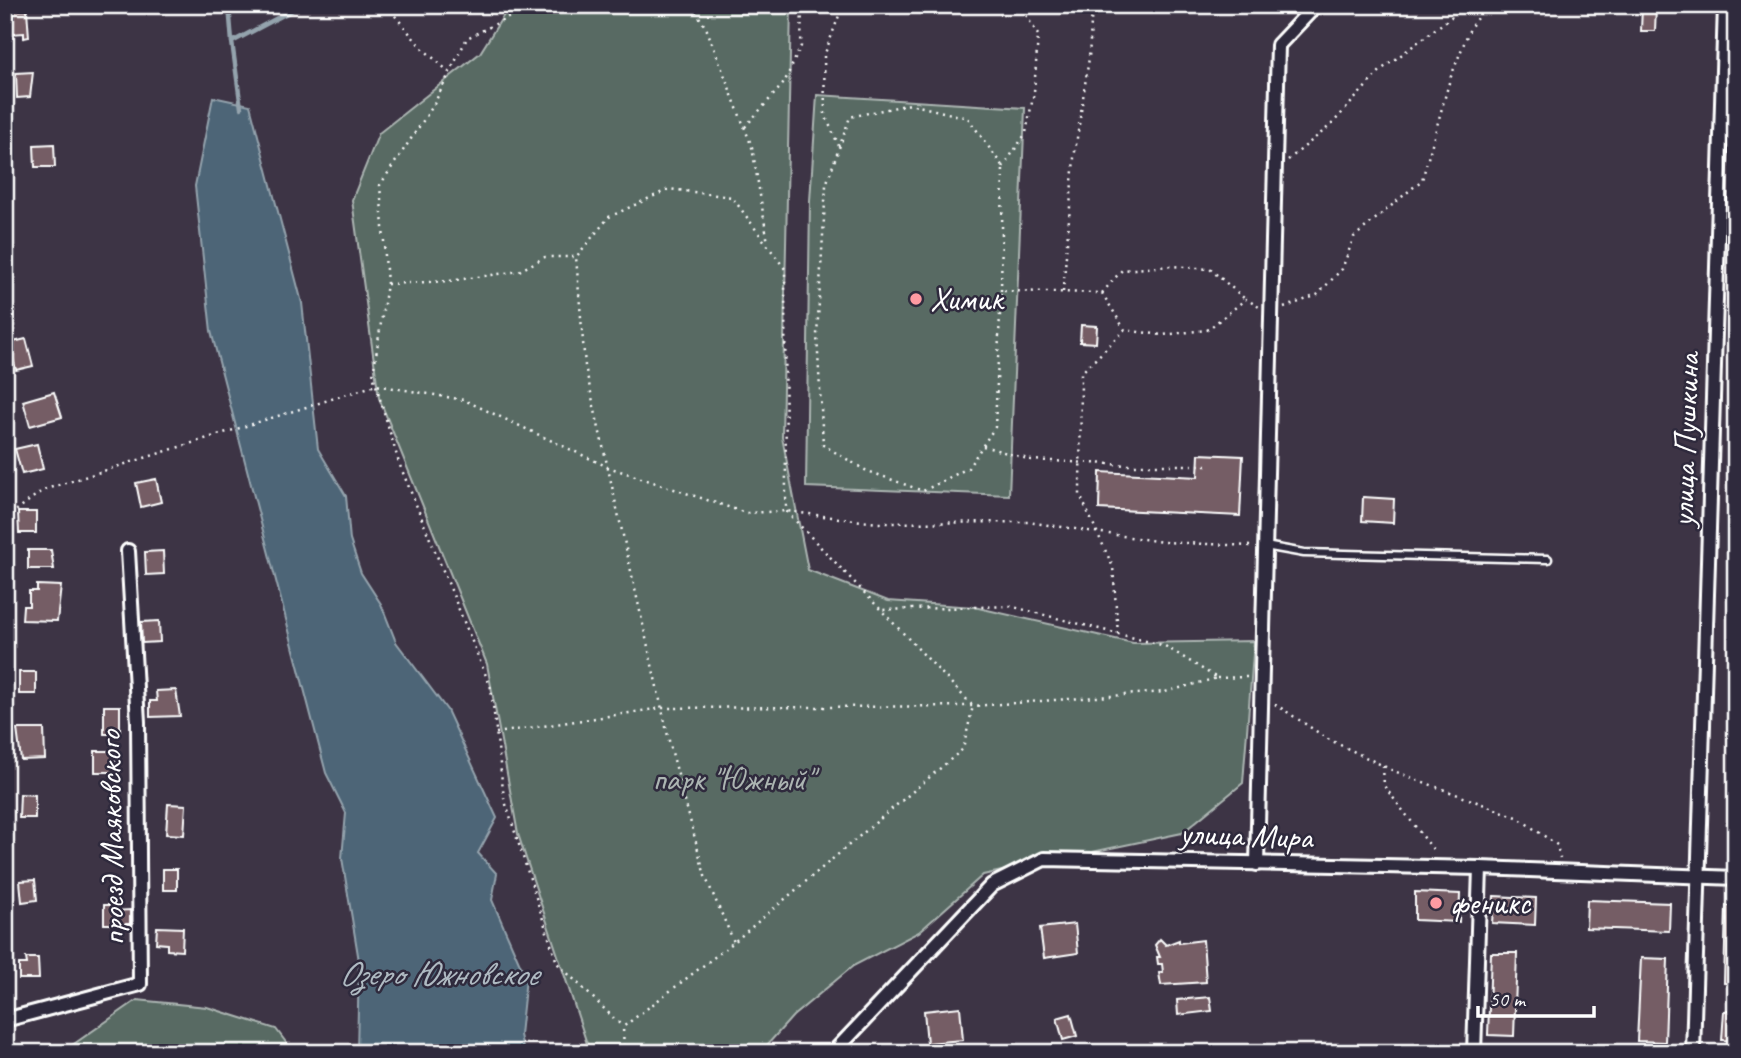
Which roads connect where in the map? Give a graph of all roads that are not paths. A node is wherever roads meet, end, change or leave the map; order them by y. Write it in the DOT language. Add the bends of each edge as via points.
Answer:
graph roads {
  1 [pos="1316,5"];
  2 [pos="1725,5"];
  3 [pos="1265,546"];
  4 [pos="128,551"];
  5 [pos="1548,559"];
  6 [pos="1257,864"];
  7 [pos="1480,868"];
  8 [pos="1700,876"];
  9 [pos="1736,878"];
  10 [pos="5,1020"];
  11 [pos="833,1053"];
  12 [pos="1474,1053"];
  13 [pos="1693,1053"];
  1 -- 3 [label="street" via="1278,45"];
  2 -- 8 [label="street, улица Пушкина"];
  3 -- 5 [label="lane" via="1304,553"];
  3 -- 6 [label="street"];
  4 -- 10 [label="street, проезд Маяковского" via="138,722 140,984"];
  6 -- 7 [label="street, улица Мира"];
  6 -- 11 [label="street, улица Мира" via="1044,859 992,885"];
  7 -- 8 [label="street, улица Мира"];
  7 -- 12 [label="street"];
  8 -- 9 [label="street, улица Мира"];
  8 -- 13 [label="street, улица Пушкина"];
}
